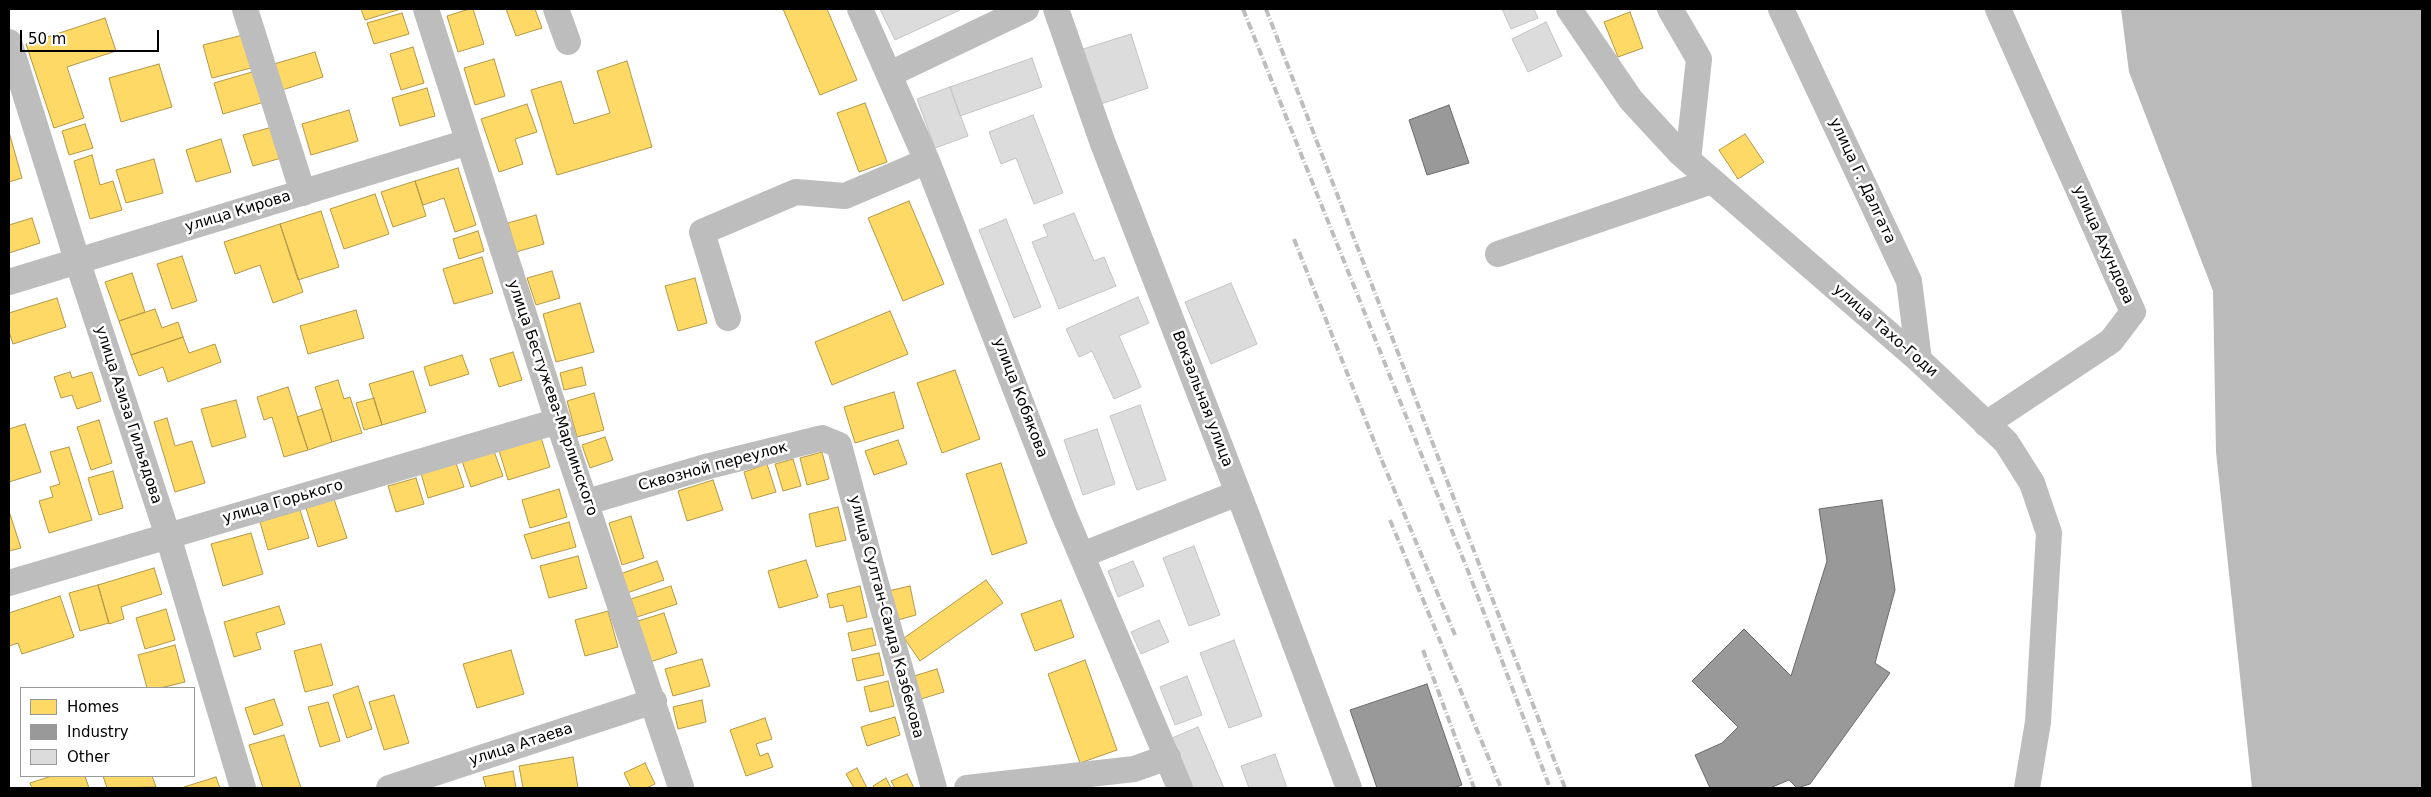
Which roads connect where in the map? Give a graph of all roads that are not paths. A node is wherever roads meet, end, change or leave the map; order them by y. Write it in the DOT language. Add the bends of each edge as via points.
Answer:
graph roads {
  1 [pos="246,9"];
  2 [pos="426,9"];
  3 [pos="556,9"];
  4 [pos="860,9"];
  5 [pos="1026,9"];
  6 [pos="1056,9"];
  7 [pos="1569,9"];
  8 [pos="1670,9"];
  9 [pos="1781,9"];
  10 [pos="1998,9"];
  11 [pos="9,42"];
  12 [pos="568,42"];
  13 [pos="890,74"];
  14 [pos="468,142"];
  15 [pos="1688,160"];
  16 [pos="927,161"];
  17 [pos="1712,181"];
  18 [pos="302,193"];
  19 [pos="1498,254"];
  20 [pos="77,260"];
  21 [pos="9,282"];
  22 [pos="728,318"];
  23 [pos="1919,360"];
  24 [pos="558,421"];
  25 [pos="1986,424"];
  26 [pos="839,445"];
  27 [pos="1238,493"];
  28 [pos="587,502"];
  29 [pos="168,536"];
  30 [pos="1082,555"];
  31 [pos="9,583"];
  32 [pos="654,701"];
  33 [pos="1168,757"];
  34 [pos="681,787"];
  35 [pos="243,788"];
  36 [pos="389,788"];
  37 [pos="934,788"];
  38 [pos="967,788"];
  39 [pos="1180,788"];
  40 [pos="1348,788"];
  41 [pos="2027,788"];
  1 -- 18 [label="street"];
  2 -- 14 [label="street, улица Бестужева-Марлинского"];
  3 -- 12 [label="street"];
  4 -- 13 [label="street, улица Кобякова"];
  5 -- 13 [label="street"];
  6 -- 27 [label="street, Вокзальная улица" via="1102,141"];
  7 -- 15 [label="street, улица Тахо-Годи" via="1631,100"];
  8 -- 15 [label="street" via="1699,59"];
  9 -- 23 [label="street, улица Г. Далгата" via="1909,281"];
  10 -- 25 [label="street, улица Ахундова" via="2133,312 2111,341"];
  11 -- 20 [label="street, улица Азиза Гильядова"];
  13 -- 16 [label="street, улица Кобякова"];
  14 -- 18 [label="street, улица Кирова"];
  14 -- 24 [label="street, улица Бестужева-Марлинского"];
  15 -- 17 [label="street, улица Тахо-Годи"];
  16 -- 22 [label="street" via="845,196 796,192 702,232"];
  16 -- 30 [label="street, улица Кобякова"];
  17 -- 19 [label="street"];
  17 -- 23 [label="street, улица Тахо-Годи"];
  18 -- 20 [label="street, улица Кирова"];
  20 -- 21 [label="street, улица Кирова"];
  20 -- 29 [label="street, улица Азиза Гильядова"];
  23 -- 25 [label="street, улица Тахо-Годи"];
  24 -- 28 [label="street, улица Бестужева-Марлинского"];
  24 -- 29 [label="street, улица Горького"];
  25 -- 41 [label="street, улица Тахо-Годи" via="2006,442 2032,483 2049,533 2038,722"];
  26 -- 28 [label="street, Сквозной переулок" via="822,438 709,466"];
  26 -- 37 [label="street, улица Султан-Саида Казбекова"];
  27 -- 30 [label="street"];
  27 -- 40 [label="street, Вокзальная улица"];
  28 -- 32 [label="street, улица Бестужева-Марлинского"];
  29 -- 31 [label="street, улица Горького"];
  29 -- 35 [label="street, улица Азиза Гильядова"];
  30 -- 33 [label="street, улица Кобякова"];
  32 -- 34 [label="street, улица Бестужева-Марлинского"];
  32 -- 36 [label="street, улица Атаева"];
  33 -- 38 [label="street" via="1134,769"];
  33 -- 39 [label="street, улица Кобякова"];
}
